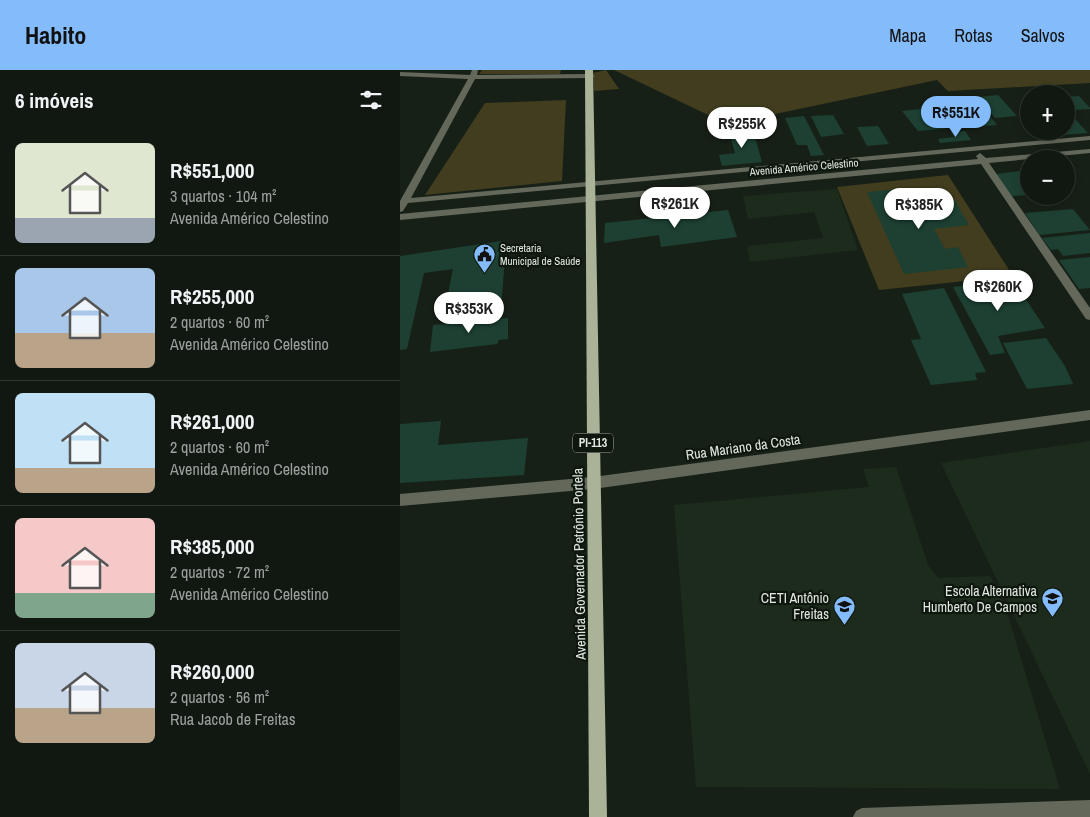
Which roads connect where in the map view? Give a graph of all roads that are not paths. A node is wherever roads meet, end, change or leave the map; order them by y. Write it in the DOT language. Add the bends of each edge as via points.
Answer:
graph roads {
  1 [pos="474,73"];
  2 [pos="590,73"];
  3 [pos="400,74"];
  4 [pos="1090,138"];
  5 [pos="975,148"];
  6 [pos="1090,151"];
  7 [pos="983,162"];
  8 [pos="589,183"];
  9 [pos="498,192"];
  10 [pos="590,199"];
  11 [pos="402,205"];
  12 [pos="496,208"];
  13 [pos="400,217"];
  14 [pos="1090,316"];
  15 [pos="1090,415"];
  16 [pos="593,483"];
  17 [pos="400,500"];
  18 [pos="1090,809"];
  19 [pos="598,817"];
  20 [pos="862,817"];
  1 -- 2 [label="street"];
  1 -- 3 [label="street"];
  1 -- 11 [label="street"];
  2 -- 8 [label="main road, Avenida Governador Petrônio Portela / PI-113"];
  4 -- 5 [label="street, Avenida Américo Celestino"];
  5 -- 7 [label="street"];
  5 -- 8 [label="street, Avenida Américo Celestino"];
  6 -- 7 [label="street, Avenida Américo Celestino"];
  7 -- 10 [label="street, Avenida Américo Celestino"];
  7 -- 14 [label="street"];
  8 -- 9 [label="street, Avenida Américo Celestino"];
  8 -- 10 [label="main road, Avenida Governador Petrônio Portela / PI-113"];
  9 -- 11 [label="street, Avenida Américo Celestino"];
  9 -- 12 [label="street"];
  10 -- 12 [label="street, Avenida Américo Celestino"];
  10 -- 16 [label="main road, Avenida Governador Petrônio Portela / PI-113"];
  12 -- 13 [label="street, Avenida Américo Celestino"];
  15 -- 16 [label="street, Rua Mariano da Costa"];
  16 -- 17 [label="street, Rua Mariano da Costa"];
  16 -- 19 [label="main road, Avenida Governador Petrônio Portela / PI-113"];
  18 -- 20 [label="street"];
}
